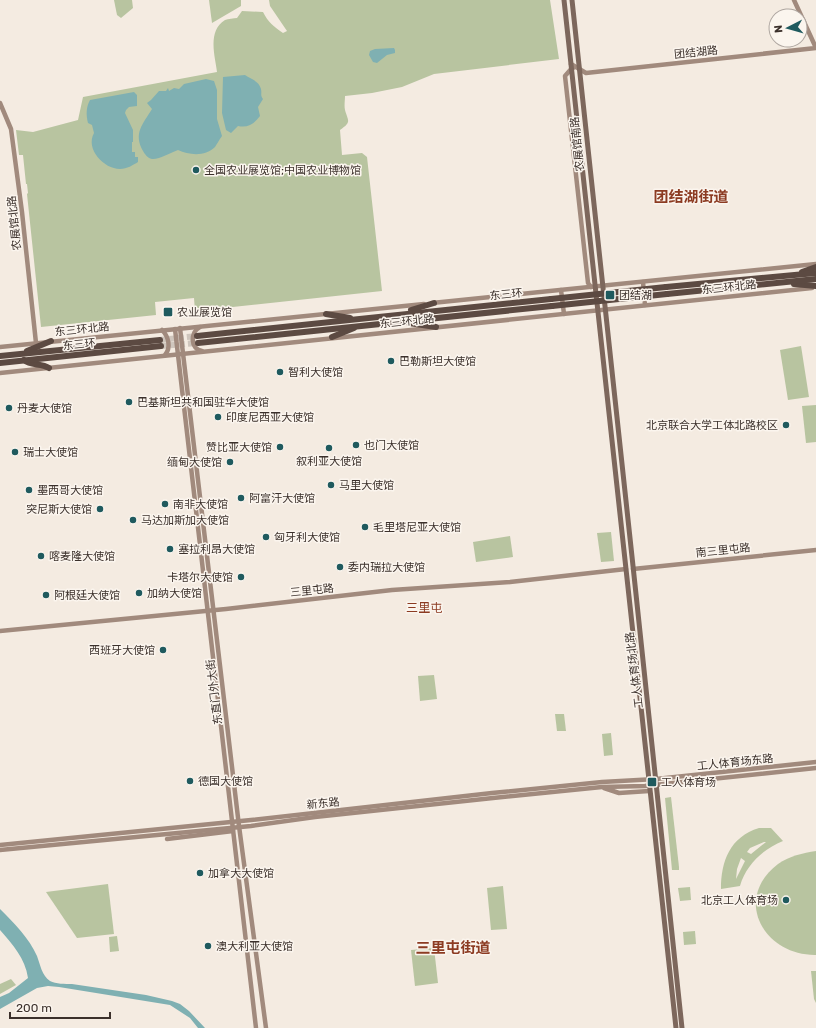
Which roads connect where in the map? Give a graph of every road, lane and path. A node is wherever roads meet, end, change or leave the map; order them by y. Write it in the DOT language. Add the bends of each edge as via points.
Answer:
graph roads {
  1 [pos="564,0"];
  2 [pos="572,0"];
  3 [pos="794,0"];
  4 [pos="816,48"];
  5 [pos="571,66"];
  6 [pos="579,68"];
  7 [pos="0,103"];
  8 [pos="816,264"];
  9 [pos="816,267"];
  10 [pos="816,273"];
  11 [pos="791,275"];
  12 [pos="816,279"];
  13 [pos="643,282"];
  14 [pos="779,283"];
  15 [pos="603,286"];
  16 [pos="593,287"];
  17 [pos="816,287"];
  18 [pos="561,290"];
  19 [pos="551,302"];
  20 [pos="434,303"];
  21 [pos="645,305"];
  22 [pos="605,310"];
  23 [pos="597,311"];
  24 [pos="326,314"];
  25 [pos="399,314"];
  26 [pos="564,314"];
  27 [pos="400,321"];
  28 [pos="360,322"];
  29 [pos="202,326"];
  30 [pos="436,327"];
  31 [pos="180,328"];
  32 [pos="175,329"];
  33 [pos="162,330"];
  34 [pos="197,336"];
  35 [pos="332,338"];
  36 [pos="51,341"];
  37 [pos="198,342"];
  38 [pos="36,343"];
  39 [pos="0,347"];
  40 [pos="204,351"];
  41 [pos="18,354"];
  42 [pos="177,354"];
  43 [pos="183,354"];
  44 [pos="165,355"];
  45 [pos="0,356"];
  46 [pos="24,360"];
  47 [pos="0,363"];
  48 [pos="49,368"];
  49 [pos="0,373"];
  50 [pos="816,550"];
  51 [pos="626,569"];
  52 [pos="633,569"];
  53 [pos="213,609"];
  54 [pos="208,610"];
  55 [pos="0,631"];
  56 [pos="816,762"];
  57 [pos="816,768"];
  58 [pos="648,780"];
  59 [pos="656,782"];
  60 [pos="649,788"];
  61 [pos="238,820"];
  62 [pos="232,821"];
  63 [pos="238,826"];
  64 [pos="233,829"];
  65 [pos="167,838"];
  66 [pos="0,845"];
  67 [pos="0,850"];
  68 [pos="256,1028"];
  69 [pos="266,1028"];
  70 [pos="676,1028"];
  71 [pos="682,1028"];
  1 -- 5 [label="main road, 农展馆南路"];
  2 -- 6 [label="main road, 农展馆南路"];
  3 -- 4 [label="street"];
  4 -- 6 [label="street, 团结湖路" via="586,73"];
  5 -- 6 [label="street, 团结湖路"];
  5 -- 16 [label="main road, 农展馆南路"];
  6 -- 15 [label="main road, 农展馆南路"];
  7 -- 38 [label="street, 农展馆北路" via="11,129"];
  8 -- 13 [label="street, 东三环北路"];
  9 -- 11 [label="highway"];
  10 -- 11 [label="highway, 东三环"];
  11 -- 19 [label="highway, 东三环, bridge" via="666,287"];
  12 -- 14 [label="highway, 东三环"];
  13 -- 15 [label="street, 东三环北路"];
  13 -- 21 [label="street"];
  14 -- 17 [label="highway"];
  14 -- 19 [label="highway, 东三环, bridge"];
  15 -- 16 [label="street, 东三环北路"];
  15 -- 22 [label="main road, 农展馆南路"];
  16 -- 18 [label="street, 东三环北路"];
  16 -- 23 [label="main road, 农展馆南路"];
  17 -- 21 [label="street, 东三环北路"];
  18 -- 20 [label="street, 东三环北路"];
  18 -- 26 [label="street"];
  19 -- 25 [label="highway, 东三环"];
  19 -- 27 [label="highway, 东三环"];
  20 -- 24 [label="street, 东三环北路"];
  20 -- 25 [label="highway"];
  21 -- 22 [label="street, 东三环北路"];
  22 -- 23 [label="street, 东三环北路"];
  22 -- 52 [label="main road, 工人体育场北路"];
  23 -- 26 [label="street, 东三环北路"];
  23 -- 51 [label="main road, 工人体育场北路"];
  24 -- 28 [label="highway"];
  24 -- 29 [label="street, 东三环北路"];
  25 -- 28 [label="highway, 东三环"];
  26 -- 30 [label="street, 东三环北路"];
  27 -- 28 [label="highway, 东三环"];
  27 -- 30 [label="highway"];
  28 -- 34 [label="highway, 东三环"];
  28 -- 35 [label="highway"];
  28 -- 37 [label="highway, 东三环"];
  29 -- 31 [label="street, 东三环北路"];
  29 -- 40 [label="street" via="194,332 193,341 197,350"];
  30 -- 35 [label="street, 东三环北路"];
  31 -- 32 [label="street, 东三环北路"];
  31 -- 43 [label="street, 东直门外大街"];
  32 -- 33 [label="street, 东三环北路"];
  32 -- 42 [label="street, 东直门外大街"];
  33 -- 36 [label="street, 东三环北路"];
  33 -- 44 [label="street" via="166,334 168,344"];
  35 -- 40 [label="street, 东三环北路"];
  36 -- 38 [label="street, 东三环北路"];
  36 -- 41 [label="highway"];
  38 -- 39 [label="street, 东三环北路"];
  40 -- 43 [label="street, 东三环北路"];
  41 -- 45 [label="highway, 东三环"];
  41 -- 46 [label="highway, 东三环" via="160,343"];
  42 -- 43 [label="street, 东三环北路"];
  42 -- 44 [label="street, 东三环北路"];
  42 -- 54 [label="street, 东直门外大街"];
  43 -- 53 [label="street, 东直门外大街"];
  44 -- 48 [label="street, 东三环北路"];
  46 -- 47 [label="highway, 东三环"];
  46 -- 48 [label="highway"];
  48 -- 49 [label="street, 东三环北路"];
  50 -- 52 [label="street, 南三里屯路"];
  51 -- 53 [label="street, 三里屯路" via="503,583 363,593"];
  51 -- 58 [label="main road, 工人体育场北路"];
  52 -- 59 [label="main road, 工人体育场北路"];
  53 -- 54 [label="street, 三里屯路"];
  53 -- 61 [label="street, 东直门外大街"];
  54 -- 55 [label="street, 三里屯路"];
  54 -- 62 [label="street, 东直门外大街"];
  56 -- 59 [label="street, 工人体育场东路"];
  57 -- 59 [label="street, 工人体育场东路"];
  58 -- 59 [label="street, 新东路"];
  58 -- 60 [label="main road, 工人体育场北路"];
  58 -- 61 [label="street, 新东路" via="602,782"];
  59 -- 60 [label="street, 新东路"];
  59 -- 71 [label="main road, 工人体育场北路"];
  60 -- 63 [label="street, 新东路" via="618,793 602,787"];
  60 -- 70 [label="main road, 工人体育场北路"];
  61 -- 62 [label="street, 新东路"];
  61 -- 63 [label="street, 东直门外大街"];
  62 -- 64 [label="street, 东直门外大街"];
  62 -- 66 [label="street, 新东路"];
  63 -- 64 [label="street"];
  63 -- 69 [label="street, 东直门外大街"];
  64 -- 65 [label="street"];
  64 -- 67 [label="street"];
  64 -- 68 [label="street, 东直门外大街"];
}
